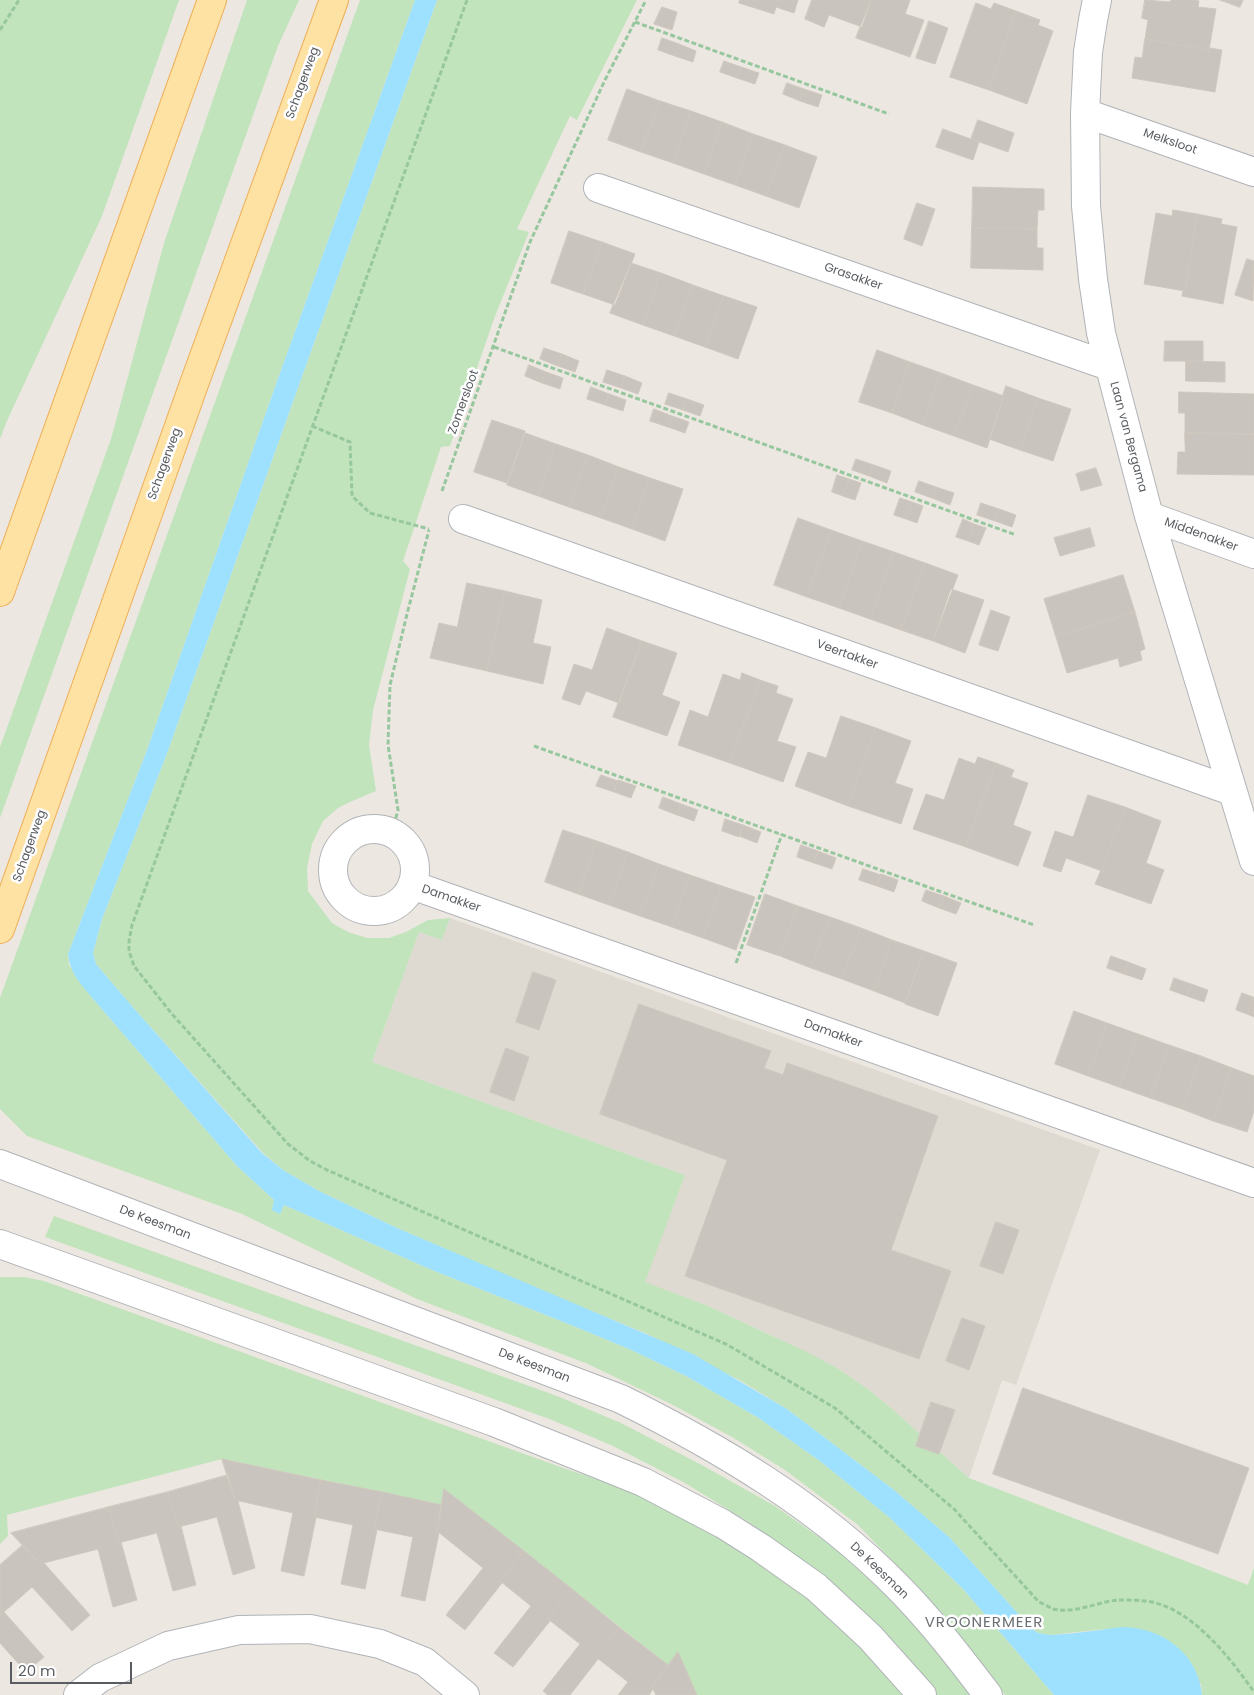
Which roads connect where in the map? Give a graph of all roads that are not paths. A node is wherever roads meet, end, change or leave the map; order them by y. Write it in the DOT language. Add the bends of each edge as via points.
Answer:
graph roads {
  1 [pos="212,0"];
  2 [pos="334,0"];
  3 [pos="1098,0"];
  4 [pos="1086,113"];
  5 [pos="1254,172"];
  6 [pos="598,188"];
  7 [pos="1109,366"];
  8 [pos="1149,516"];
  9 [pos="463,519"];
  10 [pos="1254,554"];
  11 [pos="0,592"];
  12 [pos="1232,791"];
  13 [pos="1254,861"];
  14 [pos="412,885"];
  15 [pos="0,929"];
  16 [pos="0,1164"];
  17 [pos="1254,1183"];
  18 [pos="0,1244"];
  19 [pos="78,1695"];
  20 [pos="465,1695"];
  21 [pos="922,1695"];
  22 [pos="988,1695"];
  1 -- 11 [label="main road"];
  2 -- 15 [label="main road, Schagerweg"];
  3 -- 4 [label="street, Laan van Bergama" via="1088,52"];
  4 -- 5 [label="street, Melksloot"];
  4 -- 7 [label="street, Laan van Bergama" via="1086,206 1093,278"];
  6 -- 7 [label="street, Grasakker"];
  7 -- 8 [label="street, Laan van Bergama"];
  8 -- 10 [label="street, Middenakker"];
  8 -- 12 [label="street, Laan van Bergama"];
  9 -- 12 [label="street, Veertakker"];
  12 -- 13 [label="street, Laan van Bergama"];
  14 -- 14 [label="street, Damakker" via="405,897 381,911 353,906 335,885 334,857 352,835 364,830 379,829 392,833 410,849 414,867"];
  14 -- 17 [label="street, Damakker"];
  16 -- 22 [label="street, De Keesman" via="621,1399 688,1433 824,1521 867,1558 896,1585 954,1650"];
  18 -- 21 [label="street" via="494,1422 674,1497 723,1524 816,1587 870,1637"];
  19 -- 20 [label="street" via="100,1678 168,1646 239,1630 310,1629 380,1644 425,1662"];
}
